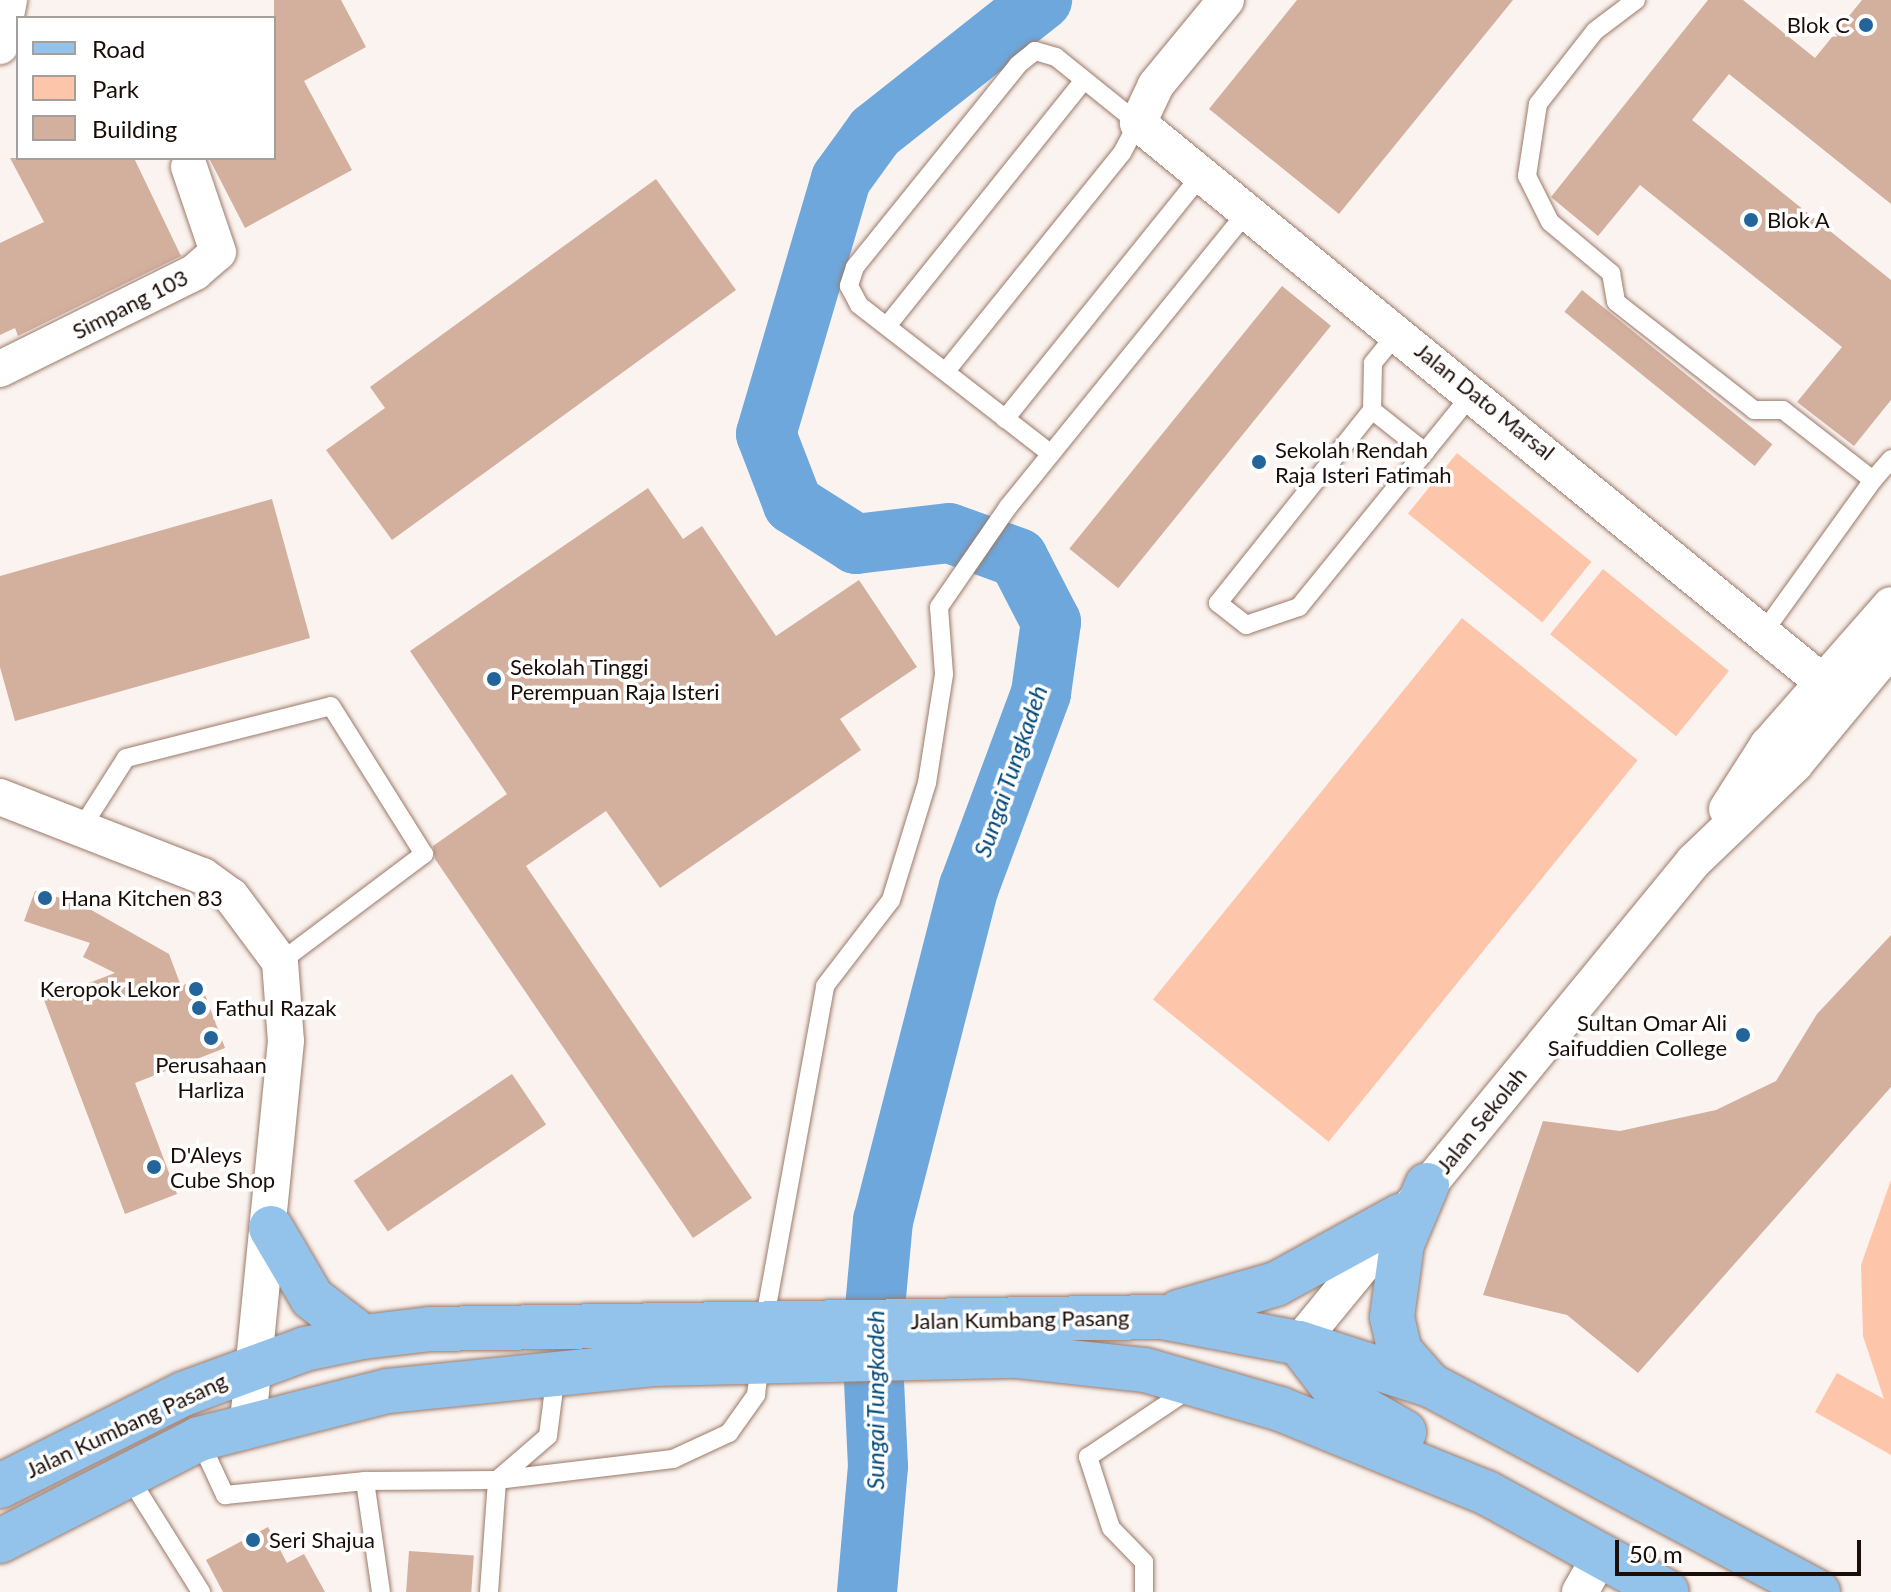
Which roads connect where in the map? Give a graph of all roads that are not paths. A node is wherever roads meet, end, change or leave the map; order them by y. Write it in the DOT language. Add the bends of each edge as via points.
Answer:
graph roads {
  1 [pos="9,0"];
  2 [pos="1226,0"];
  3 [pos="1636,0"];
  4 [pos="0,46"];
  5 [pos="1084,80"];
  6 [pos="1138,123"];
  7 [pos="189,167"];
  8 [pos="1202,174"];
  9 [pos="1248,211"];
  10 [pos="887,326"];
  11 [pos="1398,332"];
  12 [pos="0,369"];
  13 [pos="946,371"];
  14 [pos="1474,392"];
  15 [pos="1372,410"];
  16 [pos="1005,419"];
  17 [pos="1425,452"];
  18 [pos="1051,454"];
  19 [pos="1891,459"];
  20 [pos="1873,480"];
  21 [pos="1891,605"];
  22 [pos="1766,629"];
  23 [pos="1891,648"];
  24 [pos="1826,685"];
  25 [pos="0,797"];
  26 [pos="84,824"];
  27 [pos="1694,861"];
  28 [pos="280,962"];
  29 [pos="1414,1200"];
  30 [pos="271,1228"];
  31 [pos="1161,1317"];
  32 [pos="363,1337"];
  33 [pos="946,1340"];
  34 [pos="778,1342"];
  35 [pos="1299,1343"];
  36 [pos="255,1366"];
  37 [pos="556,1370"];
  38 [pos="1145,1370"];
  39 [pos="1198,1382"];
  40 [pos="1430,1385"];
  41 [pos="248,1425"];
  42 [pos="199,1439"];
  43 [pos="129,1477"];
  44 [pos="497,1480"];
  45 [pos="365,1481"];
  46 [pos="0,1486"];
  47 [pos="1487,1493"];
  48 [pos="0,1541"];
  49 [pos="1591,1574"];
  50 [pos="201,1592"];
  51 [pos="381,1592"];
  52 [pos="489,1592"];
  53 [pos="1144,1592"];
  54 [pos="1667,1592"];
  55 [pos="1818,1592"];
  1 -- 4 [label="street"];
  2 -- 6 [label="street" via="1156,85"];
  3 -- 20 [label="lane" via="1595,31 1538,104 1527,176 1536,202 1611,273 1616,302 1754,410 1783,410"];
  5 -- 6 [label="lane"];
  5 -- 10 [label="lane"];
  5 -- 10 [label="lane" via="1035,51 865,255 849,286"];
  6 -- 8 [label="street, Jalan Dato Marsal"];
  6 -- 13 [label="lane" via="1122,153"];
  7 -- 12 [label="street, Simpang 103" via="218,252 195,272"];
  8 -- 9 [label="street, Jalan Dato Marsal"];
  8 -- 16 [label="lane"];
  9 -- 11 [label="street, Jalan Dato Marsal"];
  9 -- 18 [label="lane"];
  10 -- 13 [label="lane"];
  11 -- 14 [label="street, Jalan Dato Marsal"];
  11 -- 15 [label="lane" via="1373,363"];
  13 -- 16 [label="lane"];
  14 -- 17 [label="lane"];
  14 -- 22 [label="street, Jalan Dato Marsal"];
  15 -- 17 [label="lane"];
  15 -- 17 [label="lane" via="1218,603 1246,625 1299,607"];
  16 -- 18 [label="lane"];
  18 -- 34 [label="lane" via="958,572 939,607 941,709 906,857 891,900 825,986"];
  19 -- 20 [label="lane"];
  20 -- 22 [label="lane"];
  21 -- 24 [label="street, Jalan Sekolah"];
  22 -- 24 [label="street, Jalan Dato Marsal"];
  23 -- 27 [label="street, Jalan Sekolah" via="1795,764"];
  24 -- 27 [label="street, Jalan Sekolah" via="1768,745"];
  25 -- 26 [label="street"];
  26 -- 28 [label="street" via="203,876 248,916"];
  26 -- 28 [label="lane" via="126,758 331,706 424,854"];
  27 -- 29 [label="street, Jalan Sekolah"];
  28 -- 30 [label="street" via="286,1041"];
  29 -- 31 [label="main road" via="1276,1284"];
  29 -- 35 [label="street, Jalan Sekolah"];
  29 -- 40 [label="main road" via="1399,1257 1392,1317 1400,1351"];
  30 -- 32 [label="main road" via="312,1298"];
  30 -- 36 [label="street"];
  31 -- 33 [label="main road, Jalan Kumbang Pasang"];
  31 -- 35 [label="main road, Jalan Kumbang Pasang"];
  32 -- 34 [label="main road, Jalan Kumbang Pasang"];
  32 -- 36 [label="main road, Jalan Kumbang Pasang"];
  33 -- 34 [label="main road, Jalan Kumbang Pasang"];
  33 -- 38 [label="main road, Jalan Kumbang Pasang" via="1016,1356"];
  34 -- 37 [label="main road, Jalan Kumbang Pasang"];
  34 -- 44 [label="lane" via="756,1395 729,1433 673,1459"];
  35 -- 38 [label="main road" via="1246,1360"];
  35 -- 40 [label="main road, Jalan Kumbang Pasang"];
  35 -- 47 [label="main road" via="1339,1395 1431,1447"];
  36 -- 41 [label="street"];
  36 -- 46 [label="main road, Jalan Kumbang Pasang" via="183,1394"];
  37 -- 41 [label="main road, Jalan Kumbang Pasang" via="388,1391"];
  37 -- 44 [label="lane" via="548,1436"];
  38 -- 39 [label="main road, Jalan Kumbang Pasang"];
  39 -- 47 [label="main road, Jalan Kumbang Pasang"];
  39 -- 53 [label="lane" via="1088,1457 1111,1528 1144,1562"];
  40 -- 55 [label="main road, Jalan Kumbang Pasang"];
  41 -- 42 [label="main road, Jalan Kumbang Pasang"];
  42 -- 43 [label="main road, Jalan Kumbang Pasang"];
  42 -- 45 [label="lane" via="225,1495"];
  43 -- 48 [label="main road, Jalan Kumbang Pasang"];
  43 -- 50 [label="lane"];
  44 -- 45 [label="lane"];
  44 -- 52 [label="lane"];
  45 -- 51 [label="lane"];
  47 -- 49 [label="main road, Jalan Kumbang Pasang"];
  49 -- 54 [label="main road, Jalan Kumbang Pasang"];
}
